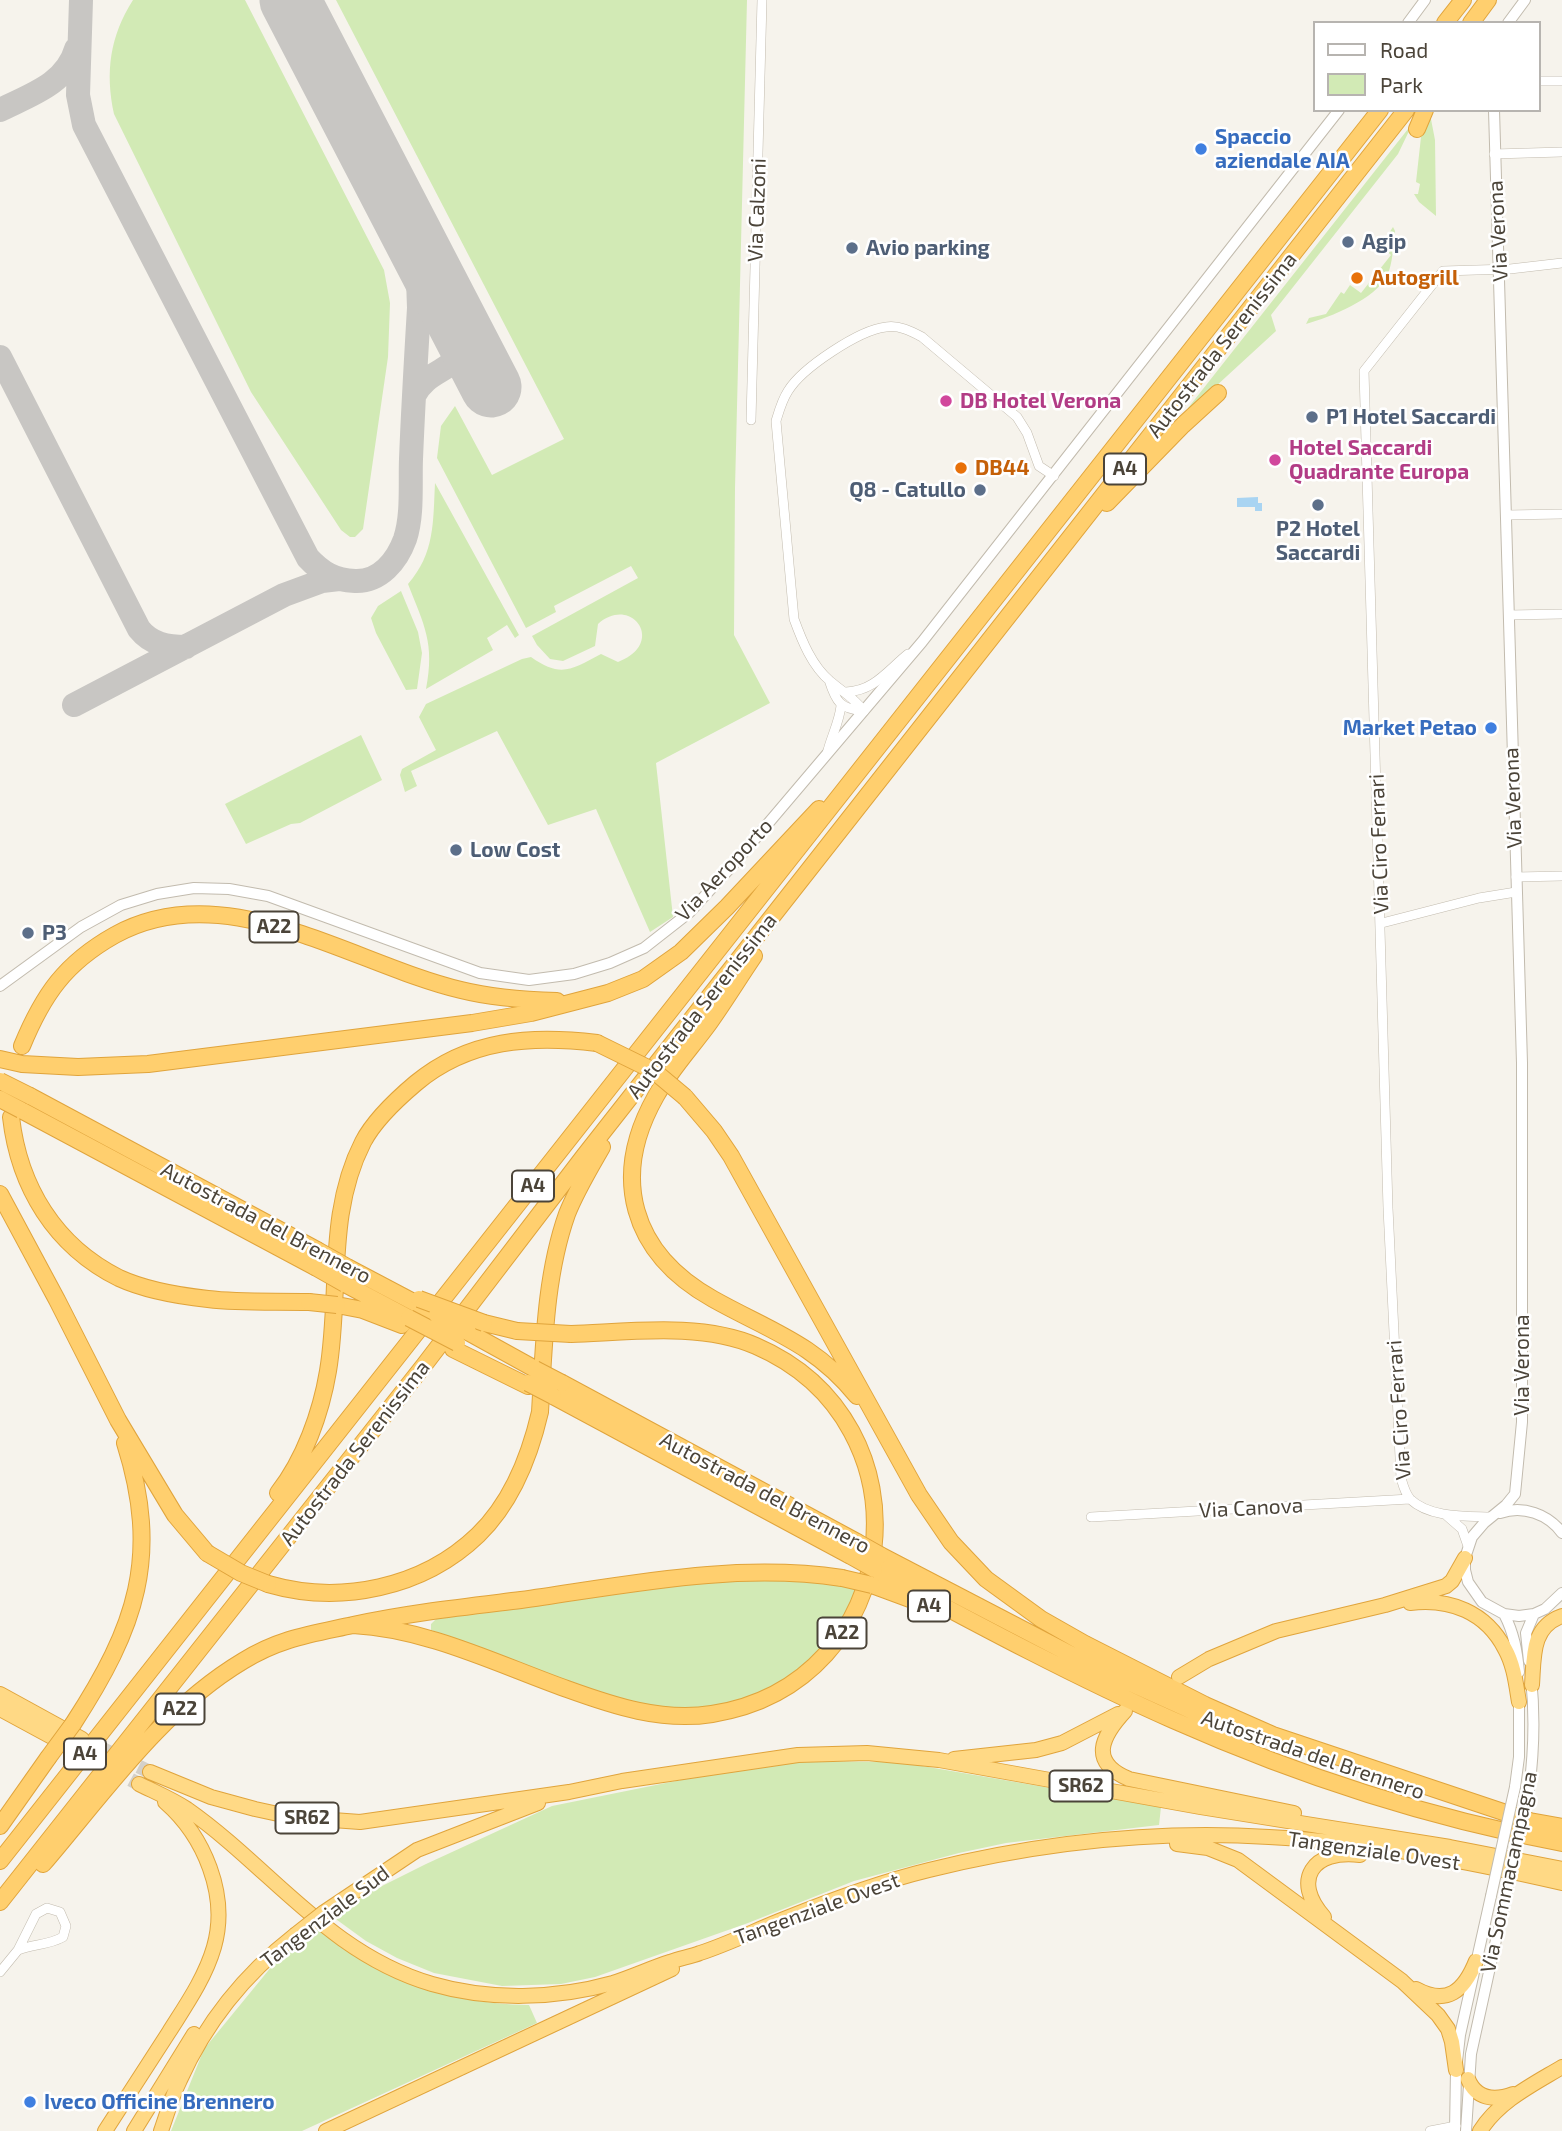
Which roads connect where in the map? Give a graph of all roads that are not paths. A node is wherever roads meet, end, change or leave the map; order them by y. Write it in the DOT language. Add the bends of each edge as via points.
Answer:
graph roads {
  1 [pos="762,0"];
  2 [pos="1425,0"];
  3 [pos="1462,0"];
  4 [pos="1488,0"];
  5 [pos="1525,0"];
  6 [pos="1409,21"];
  7 [pos="1447,21"];
  8 [pos="1474,21"];
  9 [pos="1509,21"];
  10 [pos="1562,81"];
  11 [pos="1541,82"];
  12 [pos="1337,112"];
  13 [pos="1378,112"];
  14 [pos="1404,112"];
  15 [pos="1424,112"];
  16 [pos="1494,112"];
  17 [pos="1418,129"];
  18 [pos="1562,152"];
  19 [pos="1494,154"];
  20 [pos="1562,263"];
  21 [pos="1500,270"];
  22 [pos="1218,393"];
  23 [pos="751,420"];
  24 [pos="1054,476"];
  25 [pos="1562,514"];
  26 [pos="1507,515"];
  27 [pos="1079,527"];
  28 [pos="1562,614"];
  29 [pos="1509,615"];
  30 [pos="922,642"];
  31 [pos="829,680"];
  32 [pos="846,692"];
  33 [pos="841,706"];
  34 [pos="864,711"];
  35 [pos="897,725"];
  36 [pos="826,756"];
  37 [pos="842,827"];
  38 [pos="1562,876"];
  39 [pos="1516,877"];
  40 [pos="1516,892"];
  41 [pos="1382,923"];
  42 [pos="0,986"];
  43 [pos="577,1002"];
  44 [pos="22,1046"];
  45 [pos="0,1059"];
  46 [pos="0,1081"];
  47 [pos="638,1088"];
  48 [pos="0,1099"];
  49 [pos="21,1108"];
  50 [pos="0,1194"];
  51 [pos="347,1276"];
  52 [pos="414,1312"];
  53 [pos="459,1341"];
  54 [pos="530,1379"];
  55 [pos="555,1392"];
  56 [pos="118,1420"];
  57 [pos="880,1425"];
  58 [pos="1517,1485"];
  59 [pos="1410,1499"];
  60 [pos="1532,1511"];
  61 [pos="1445,1514"];
  62 [pos="1493,1516"];
  63 [pos="1091,1517"];
  64 [pos="1558,1524"];
  65 [pos="1562,1533"];
  66 [pos="853,1549"];
  67 [pos="1467,1552"];
  68 [pos="877,1562"];
  69 [pos="842,1578"];
  70 [pos="1562,1593"];
  71 [pos="1385,1605"];
  72 [pos="1504,1614"];
  73 [pos="1534,1614"];
  74 [pos="1562,1616"];
  75 [pos="354,1625"];
  76 [pos="985,1628"];
  77 [pos="169,1647"];
  78 [pos="1179,1677"];
  79 [pos="1532,1685"];
  80 [pos="0,1694"];
  81 [pos="1520,1702"];
  82 [pos="0,1709"];
  83 [pos="140,1751"];
  84 [pos="939,1760"];
  85 [pos="150,1772"];
  86 [pos="569,1792"];
  87 [pos="1533,1822"];
  88 [pos="0,1826"];
  89 [pos="1562,1827"];
  90 [pos="1397,1838"];
  91 [pos="1113,1839"];
  92 [pos="1562,1843"];
  93 [pos="0,1861"];
  94 [pos="1462,1863"];
  95 [pos="1562,1869"];
  96 [pos="1562,1883"];
  97 [pos="0,1902"];
  98 [pos="0,1916"];
  99 [pos="1334,1928"];
  100 [pos="19,1950"];
  101 [pos="701,1953"];
  102 [pos="264,1959"];
  103 [pos="1476,1961"];
  104 [pos="0,1972"];
  105 [pos="1402,1981"];
  106 [pos="1562,2067"];
  107 [pos="1456,2070"];
  108 [pos="1468,2079"];
  109 [pos="1521,2092"];
  110 [pos="1459,2129"];
  111 [pos="105,2131"];
  112 [pos="134,2131"];
  113 [pos="161,2131"];
  114 [pos="326,2131"];
  115 [pos="1430,2131"];
  116 [pos="1480,2131"];
  1 -- 23 [label="street, Via Calzoni"];
  2 -- 6 [label="street"];
  3 -- 7 [label="highway"];
  4 -- 8 [label="highway"];
  5 -- 9 [label="street"];
  10 -- 11 [label="street"];
  12 -- 24 [label="street, Via Aeroporto"];
  13 -- 35 [label="highway, Autostrada Serenissima / A4"];
  14 -- 27 [label="highway, Autostrada Serenissima / A4"];
  15 -- 17 [label="highway"];
  16 -- 19 [label="street, Via Verona"];
  18 -- 19 [label="street"];
  19 -- 21 [label="street, Via Verona"];
  20 -- 21 [label="street"];
  21 -- 26 [label="street, Via Verona"];
  21 -- 41 [label="street, Via Ciro Ferrari" via="1443,271 1364,371"];
  22 -- 27 [label="highway"];
  24 -- 30 [label="street, Via Aeroporto"];
  24 -- 31 [label="street" via="1039,466 1017,417 911,330 885,327 869,333 808,369 787,392 776,421 794,619 802,643"];
  25 -- 26 [label="street"];
  26 -- 29 [label="street, Via Verona"];
  27 -- 37 [label="highway, Autostrada Serenissima / A4"];
  28 -- 29 [label="street"];
  29 -- 39 [label="street, Via Verona"];
  30 -- 32 [label="street" via="873,685"];
  30 -- 34 [label="street, Via Aeroporto"];
  31 -- 32 [label="street"];
  31 -- 33 [label="street"];
  32 -- 34 [label="street"];
  33 -- 34 [label="street"];
  33 -- 36 [label="street"];
  34 -- 36 [label="street, Via Aeroporto"];
  35 -- 43 [label="highway, A4" via="681,952 643,979"];
  35 -- 77 [label="highway, Autostrada Serenissima / A4"];
  36 -- 42 [label="street, Via Aeroporto" via="690,912 644,948 573,974 529,980 480,973 268,896 194,888 121,905 81,927"];
  37 -- 47 [label="highway, Autostrada Serenissima / A4"];
  37 -- 57 [label="highway" via="662,1086 638,1138 631,1177 642,1224 665,1263 691,1286 823,1360"];
  38 -- 39 [label="street"];
  39 -- 40 [label="street, Via Verona"];
  40 -- 41 [label="street"];
  40 -- 58 [label="street, Via Verona" via="1523,1208 1522,1422"];
  41 -- 59 [label="street, Via Ciro Ferrari" via="1398,1439 1401,1478"];
  43 -- 44 [label="highway, A22" via="516,1000 461,990 280,928 219,915 178,915 135,924 95,946 63,974 37,1010"];
  43 -- 45 [label="highway" via="471,1023 148,1064 78,1068"];
  46 -- 49 [label="highway, Autostrada del Brennero, bridge"];
  47 -- 56 [label="highway, bridge" via="589,1169 560,1235 549,1293 538,1420 522,1469 495,1514 455,1554 409,1578 348,1593 296,1592 268,1584 207,1553 175,1515"];
  47 -- 97 [label="highway, Autostrada Serenissima / A4"];
  48 -- 49 [label="highway, Autostrada del Brennero, bridge"];
  49 -- 51 [label="highway, Autostrada del Brennero, bridge"];
  49 -- 52 [label="highway, bridge" via="15,1146 30,1189 57,1230 88,1260 122,1279 209,1299"];
  50 -- 56 [label="highway"];
  51 -- 52 [label="highway, Autostrada del Brennero"];
  51 -- 52 [label="highway, Autostrada del Brennero" via="367,1277"];
  52 -- 53 [label="highway, Autostrada del Brennero, bridge"];
  52 -- 75 [label="highway, A22, bridge" via="517,1331 699,1333 753,1344 788,1362 824,1393 857,1441 875,1510 871,1570 842,1633 810,1669 764,1699 725,1712 676,1716 643,1712 424,1637"];
  53 -- 54 [label="highway, Autostrada del Brennero"];
  53 -- 54 [label="highway"];
  54 -- 55 [label="highway, Autostrada del Brennero, bridge"];
  55 -- 66 [label="highway, Autostrada del Brennero"];
  55 -- 66 [label="highway, Autostrada del Brennero" via="582,1412"];
  56 -- 88 [label="highway, bridge" via="139,1503 139,1585 109,1666"];
  57 -- 77 [label="highway, bridge" via="731,1156 685,1097 654,1070 597,1043 559,1038 481,1047 431,1070 382,1115 364,1140 341,1205 328,1371 312,1429 285,1484 219,1570"];
  57 -- 87 [label="highway" via="951,1542 986,1579 1041,1619 1169,1688 1273,1735"];
  58 -- 60 [label="street"];
  58 -- 62 [label="street" via="1511,1500"];
  59 -- 61 [label="street"];
  59 -- 63 [label="street, Via Canova"];
  60 -- 62 [label="street"];
  60 -- 64 [label="street"];
  61 -- 62 [label="street"];
  61 -- 67 [label="street" via="1458,1523"];
  62 -- 67 [label="street" via="1477,1529"];
  64 -- 65 [label="street"];
  66 -- 68 [label="highway, Autostrada del Brennero, bridge"];
  67 -- 71 [label="highway" via="1446,1586"];
  67 -- 72 [label="street" via="1468,1582 1474,1593"];
  68 -- 76 [label="highway, Autostrada del Brennero"];
  68 -- 87 [label="highway, Autostrada del Brennero" via="1260,1740 1420,1793"];
  69 -- 75 [label="highway, A22" via="776,1571 701,1576"];
  69 -- 76 [label="highway, A4, bridge"];
  70 -- 73 [label="street"];
  71 -- 78 [label="highway" via="1276,1630"];
  71 -- 81 [label="highway" via="1446,1602 1482,1620 1506,1650"];
  72 -- 73 [label="street"];
  72 -- 81 [label="street, Via Sommacampagna" via="1515,1642"];
  73 -- 79 [label="street, Via Sommacampagna" via="1526,1633"];
  74 -- 79 [label="highway" via="1548,1622 1536,1639"];
  75 -- 83 [label="highway, A22" via="304,1634 255,1654 185,1704"];
  76 -- 92 [label="highway, Autostrada del Brennero" via="1144,1707 1273,1761 1432,1812"];
  77 -- 93 [label="highway, Autostrada Serenissima / A4"];
  79 -- 108 [label="street, Via Sommacampagna, bridge" via="1530,1790 1477,2020"];
  80 -- 82 [label="highway" via="78,1744"];
  81 -- 103 [label="street, Via Sommacampagna, bridge" via="1516,1787"];
  83 -- 98 [label="highway, A4"];
  84 -- 86 [label="highway, Tangenziale Ovest / SR62" via="798,1755"];
  84 -- 90 [label="highway, Tangenziale Ovest / SR62"];
  84 -- 90 [label="highway, SR62" via="1036,1750 1062,1743 1125,1711 1107,1733 1103,1747 1106,1762 1120,1775"];
  85 -- 86 [label="highway, Tangenziale Ovest / SR62" via="254,1809 360,1822"];
  86 -- 102 [label="highway, Tangenziale Sud, bridge" via="416,1850"];
  87 -- 89 [label="highway, Autostrada del Brennero"];
  90 -- 95 [label="highway, Tangenziale Ovest / SR62"];
  91 -- 94 [label="highway, Tangenziale Ovest" via="1266,1836"];
  91 -- 99 [label="highway" via="1198,1846 1228,1856"];
  91 -- 101 [label="highway, Tangenziale Ovest" via="928,1870 789,1917"];
  94 -- 96 [label="highway, Tangenziale Ovest"];
  94 -- 99 [label="highway" via="1418,1864 1345,1853 1329,1856 1313,1869 1308,1890 1312,1903"];
  99 -- 105 [label="highway"];
  100 -- 100 [label="street" via="63,1937 66,1926 60,1912 47,1908 36,1914"];
  100 -- 104 [label="street"];
  101 -- 111 [label="highway, Tangenziale Ovest" via="614,1983 550,1995 467,1992 432,1984 394,1970 331,1933 227,1840 184,1807 145,1787 173,1809 206,1856 219,1918 205,1972"];
  101 -- 114 [label="highway"];
  102 -- 112 [label="highway" via="231,1987 206,2018"];
  102 -- 113 [label="highway, Tangenziale Sud" via="200,2041"];
  103 -- 105 [label="highway" via="1463,1986 1447,1995 1424,1993"];
  103 -- 107 [label="street, Via Sommacampagna"];
  105 -- 107 [label="highway" via="1444,2022"];
  106 -- 109 [label="highway"];
  107 -- 110 [label="street, Via Sommacampagna"];
  108 -- 109 [label="highway" via="1474,2090 1487,2097"];
  108 -- 110 [label="street, Via Sommacampagna"];
  109 -- 116 [label="highway"];
  110 -- 115 [label="street"];
}
